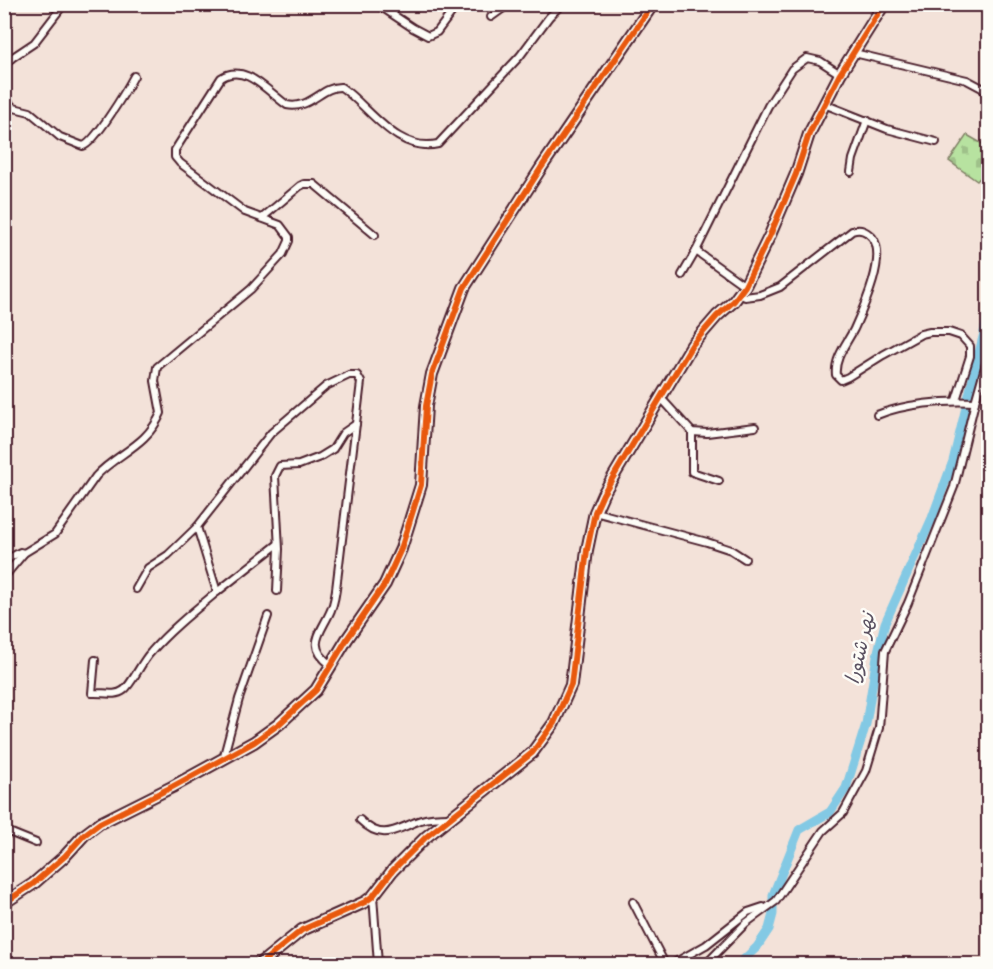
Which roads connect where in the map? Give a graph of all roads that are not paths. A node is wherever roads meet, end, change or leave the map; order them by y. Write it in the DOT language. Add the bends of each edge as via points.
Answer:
graph roads {
  1 [pos="64,4"];
  2 [pos="377,4"];
  3 [pos="458,4"];
  4 [pos="508,4"];
  5 [pos="562,4"];
  6 [pos="653,4"];
  7 [pos="885,4"];
  8 [pos="491,17"];
  9 [pos="854,53"];
  10 [pos="4,65"];
  11 [pos="840,74"];
  12 [pos="134,76"];
  13 [pos="988,96"];
  14 [pos="4,99"];
  15 [pos="824,104"];
  16 [pos="867,120"];
  17 [pos="936,142"];
  18 [pos="851,172"];
  19 [pos="262,219"];
  20 [pos="375,235"];
  21 [pos="696,251"];
  22 [pos="682,276"];
  23 [pos="742,290"];
  24 [pos="988,356"];
  25 [pos="661,398"];
  26 [pos="966,401"];
  27 [pos="877,415"];
  28 [pos="356,424"];
  29 [pos="755,427"];
  30 [pos="692,432"];
  31 [pos="719,482"];
  32 [pos="595,512"];
  33 [pos="197,527"];
  34 [pos="278,544"];
  35 [pos="24,553"];
  36 [pos="745,559"];
  37 [pos="4,561"];
  38 [pos="4,577"];
  39 [pos="136,589"];
  40 [pos="277,591"];
  41 [pos="217,592"];
  42 [pos="268,616"];
  43 [pos="95,660"];
  44 [pos="331,665"];
  45 [pos="223,759"];
  46 [pos="451,817"];
  47 [pos="360,820"];
  48 [pos="4,830"];
  49 [pos="36,843"];
  50 [pos="373,896"];
  51 [pos="633,902"];
  52 [pos="4,903"];
  53 [pos="769,906"];
  54 [pos="270,960"];
  55 [pos="260,964"];
  56 [pos="378,964"];
  57 [pos="665,964"];
  58 [pos="672,964"];
  59 [pos="706,964"];
  1 -- 10 [label="street" via="34,44"];
  2 -- 3 [label="street" via="428,36 438,32"];
  4 -- 8 [label="street"];
  5 -- 19 [label="street" via="520,56 438,144 394,134 341,87 303,105 291,106 245,75 232,73 221,78 175,150 175,157 229,201"];
  6 -- 44 [label="street" via="464,288 432,374 421,485 401,549 386,584"];
  7 -- 9 [label="street"];
  9 -- 11 [label="street"];
  9 -- 13 [label="street" via="967,80"];
  11 -- 15 [label="street"];
  11 -- 21 [label="street" via="807,57 792,69 768,106"];
  12 -- 14 [label="street" via="87,145 60,137 30,112 14,108"];
  15 -- 16 [label="street"];
  15 -- 23 [label="street" via="770,235"];
  16 -- 17 [label="street"];
  16 -- 18 [label="street"];
  19 -- 20 [label="street" via="300,186 311,183"];
  19 -- 35 [label="street" via="286,230 289,241 283,254 251,289 157,367 155,381 161,413 156,422 135,447 96,476 55,534"];
  21 -- 22 [label="street"];
  21 -- 23 [label="street"];
  23 -- 25 [label="street" via="692,345"];
  23 -- 26 [label="street" via="745,297 774,290 852,231 865,231 878,246 875,269 863,307 838,358 836,375 841,380 848,378 921,334 949,332 961,336 970,346"];
  24 -- 26 [label="street"];
  25 -- 30 [label="street"];
  25 -- 32 [label="street"];
  26 -- 27 [label="street" via="891,409"];
  26 -- 53 [label="street" via="960,464 949,500 885,651 879,728 866,771 843,813 823,831"];
  28 -- 33 [label="street" via="362,382 353,374 327,386 271,433"];
  28 -- 34 [label="street" via="320,457 299,465 280,466 275,476"];
  28 -- 44 [label="street" via="334,600 317,641 319,653"];
  29 -- 30 [label="street"];
  30 -- 31 [label="street" via="692,472"];
  32 -- 36 [label="street" via="707,542"];
  32 -- 46 [label="street" via="576,631 574,672 561,711 532,753"];
  33 -- 39 [label="street" via="148,568"];
  33 -- 41 [label="street"];
  34 -- 40 [label="street"];
  34 -- 41 [label="street"];
  35 -- 37 [label="street"];
  35 -- 38 [label="street"];
  41 -- 43 [label="street" via="150,653 125,690 115,694 92,693"];
  42 -- 45 [label="street" via="238,699"];
  44 -- 45 [label="street" via="311,695 279,724"];
  45 -- 52 [label="street" via="100,823 33,884"];
  46 -- 47 [label="street" via="424,819 387,833 373,830"];
  46 -- 50 [label="street" via="409,853"];
  48 -- 49 [label="street"];
  50 -- 54 [label="street" via="302,930"];
  50 -- 56 [label="street"];
  51 -- 57 [label="street"];
  53 -- 58 [label="street" via="748,912 706,945"];
  53 -- 59 [label="street" via="746,923"];
  54 -- 55 [label="street"];
}
